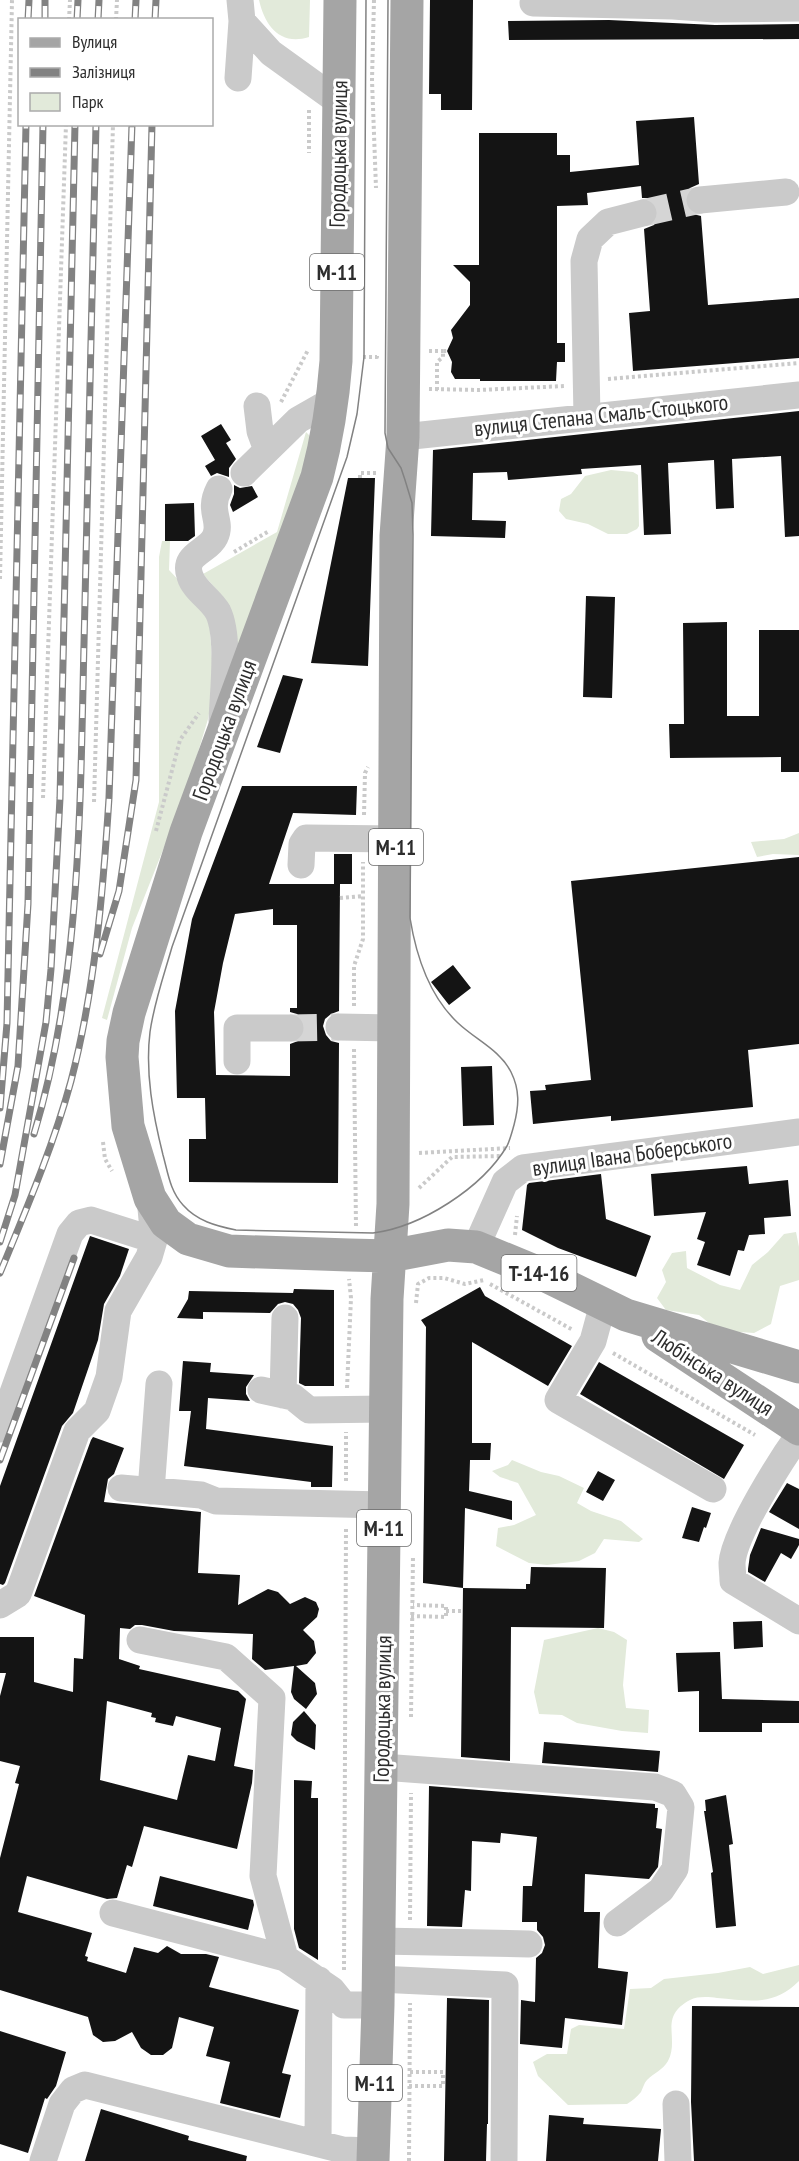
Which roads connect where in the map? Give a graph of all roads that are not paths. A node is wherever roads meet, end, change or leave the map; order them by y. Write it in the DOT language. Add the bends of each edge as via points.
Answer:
graph roads {
  1 [pos="340,0"];
  2 [pos="407,0"];
  3 [pos="533,3"];
  4 [pos="673,3"];
  5 [pos="799,8"];
  6 [pos="241,10"];
  7 [pos="238,78"];
  8 [pos="339,102"];
  9 [pos="786,192"];
  10 [pos="700,200"];
  11 [pos="643,213"];
  12 [pos="799,395"];
  13 [pos="333,400"];
  14 [pos="258,411"];
  15 [pos="587,417"];
  16 [pos="404,437"];
  17 [pos="267,450"];
  18 [pos="244,473"];
  19 [pos="219,489"];
  20 [pos="221,734"];
  21 [pos="396,839"];
  22 [pos="302,866"];
  23 [pos="290,1028"];
  24 [pos="394,1028"];
  25 [pos="347,1032"];
  26 [pos="237,1061"];
  27 [pos="799,1132"];
  28 [pos="150,1198"];
  29 [pos="154,1240"];
  30 [pos="476,1247"];
  31 [pos="390,1256"];
  32 [pos="615,1310"];
  33 [pos="285,1318"];
  34 [pos="794,1365"];
  35 [pos="159,1384"];
  36 [pos="771,1408"];
  37 [pos="385,1409"];
  38 [pos="799,1428"];
  39 [pos="0,1429"];
  40 [pos="791,1446"];
  41 [pos="122,1488"];
  42 [pos="713,1489"];
  43 [pos="151,1491"];
  44 [pos="384,1505"];
  45 [pos="0,1605"];
  46 [pos="799,1621"];
  47 [pos="140,1640"];
  48 [pos="382,1767"];
  49 [pos="113,1913"];
  50 [pos="617,1923"];
  51 [pos="395,1941"];
  52 [pos="529,1944"];
  53 [pos="285,1958"];
  54 [pos="319,1980"];
  55 [pos="389,1988"];
  56 [pos="676,2104"];
  57 [pos="318,2143"];
  58 [pos="373,2156"];
  59 [pos="43,2161"];
  60 [pos="504,2161"];
  61 [pos="678,2161"];
  1 -- 8 [label="main road, Городоцька вулиця / М-11"];
  2 -- 16 [label="main road, Городоцька вулиця / М-11"];
  3 -- 4 [label="street"];
  4 -- 5 [label="street" via="715,9"];
  6 -- 7 [label="street"];
  6 -- 8 [label="street" via="271,53"];
  8 -- 13 [label="main road, Городоцька вулиця / М-11"];
  9 -- 10 [label="street"];
  11 -- 15 [label="street" via="608,222 590,239 584,261"];
  12 -- 15 [label="street, вулиця Степана Смаль-Стоцького"];
  13 -- 17 [label="street" via="298,420"];
  13 -- 20 [label="main road, Городоцька вулиця / М-11" via="317,477"];
  14 -- 17 [label="street"];
  15 -- 16 [label="street, вулиця Степана Смаль-Стоцького"];
  16 -- 21 [label="main road, Городоцька вулиця / М-11" via="396,536"];
  17 -- 18 [label="street"];
  19 -- 20 [label="street" via="213,508 217,534 192,556 189,566 190,576 218,613 224,632"];
  20 -- 28 [label="main road, Городоцька вулиця / М-11" via="186,832 123,1041 128,1126"];
  21 -- 22 [label="street" via="306,838 302,844"];
  21 -- 24 [label="main road, Городоцька вулиця / М-11"];
  23 -- 26 [label="street" via="237,1028"];
  24 -- 25 [label="street"];
  24 -- 31 [label="main road, Городоцька вулиця / М-11"];
  27 -- 30 [label="street, вулиця Івана Боберського" via="523,1168 505,1182"];
  28 -- 29 [label="street"];
  28 -- 31 [label="main road, Городоцька вулиця / М-11" via="166,1223 188,1239 229,1251"];
  29 -- 39 [label="street" via="90,1220 79,1223 70,1234"];
  29 -- 45 [label="street" via="149,1257 118,1311 108,1377 97,1411 78,1431 18,1594"];
  30 -- 31 [label="main road, Т-14-16" via="448,1245"];
  30 -- 32 [label="main road, Т-14-16"];
  31 -- 37 [label="main road, Городоцька вулиця / М-11"];
  32 -- 34 [label="main road, Т-14-16"];
  32 -- 36 [label="main road, Любінська вулиця"];
  32 -- 42 [label="street" via="558,1401"];
  33 -- 37 [label="street" via="272,1392 293,1397 309,1410"];
  34 -- 36 [label="main road" via="776,1388"];
  35 -- 43 [label="street"];
  36 -- 38 [label="main road, Любінська вулиця"];
  37 -- 44 [label="main road, Городоцька вулиця / М-11"];
  40 -- 46 [label="street" via="740,1537 732,1561 733,1581"];
  41 -- 43 [label="street"];
  43 -- 44 [label="street" via="201,1495 216,1502"];
  44 -- 48 [label="main road, Городоцька вулиця / М-11" via="398,1611"];
  47 -- 53 [label="street" via="226,1657 272,1698 263,1876"];
  48 -- 50 [label="street" via="655,1787 673,1794 681,1806 675,1869 661,1890"];
  48 -- 51 [label="main road, Городоцька вулиця / М-11"];
  49 -- 53 [label="street"];
  51 -- 52 [label="street"];
  51 -- 55 [label="main road, Городоцька вулиця / М-11"];
  53 -- 54 [label="street"];
  54 -- 55 [label="street" via="344,2005"];
  54 -- 57 [label="street"];
  55 -- 58 [label="main road, Городоцька вулиця / М-11"];
  55 -- 60 [label="street" via="505,1985"];
  56 -- 61 [label="street"];
  57 -- 58 [label="street"];
  57 -- 59 [label="street" via="85,2085 73,2090 62,2104"];
}
